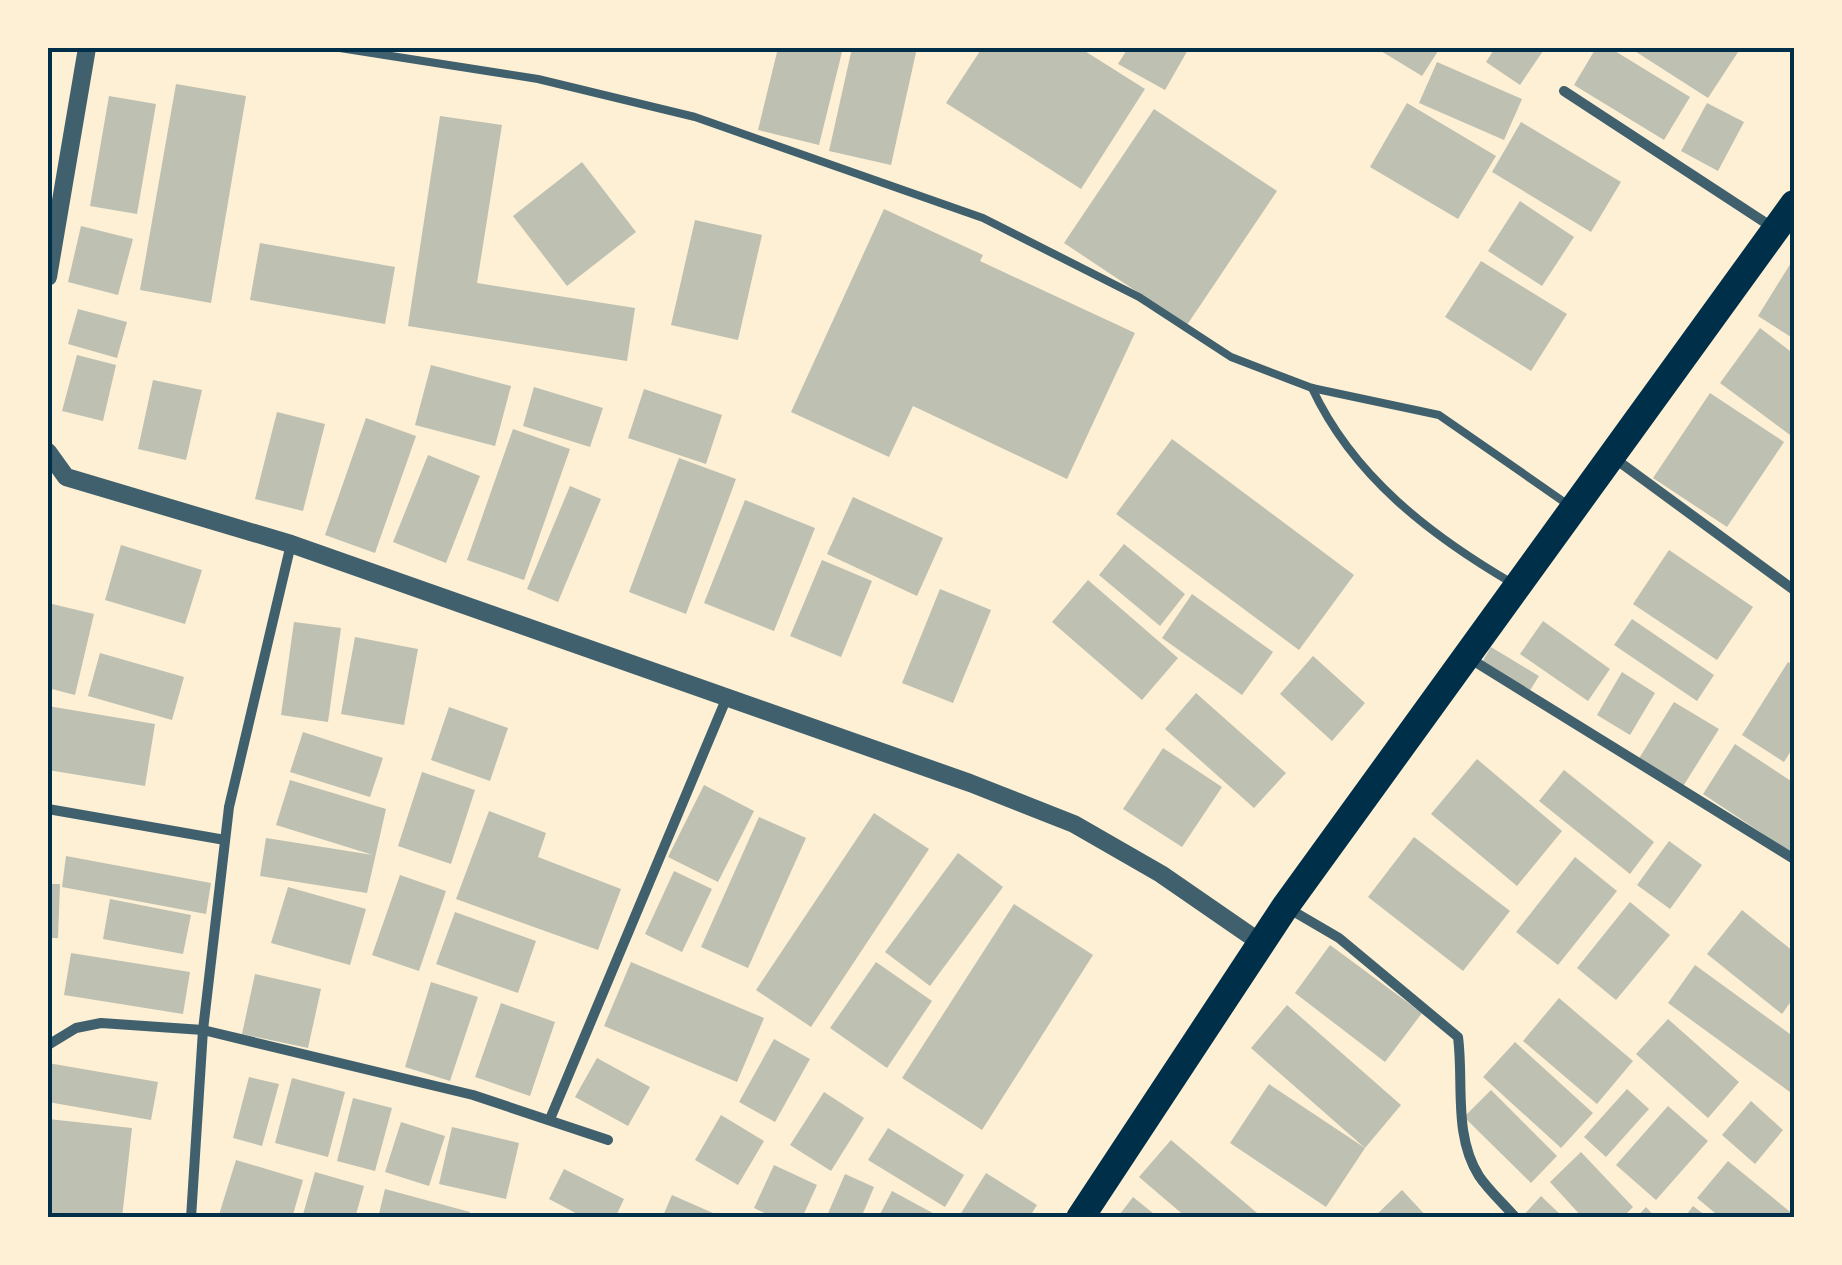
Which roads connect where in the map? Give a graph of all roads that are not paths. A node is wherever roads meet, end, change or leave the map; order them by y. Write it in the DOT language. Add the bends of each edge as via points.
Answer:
graph roads {
  1 [pos="87,48"];
  2 [pos="340,48"];
  3 [pos="1564,91"];
  4 [pos="1794,204"];
  5 [pos="1776,230"];
  6 [pos="48,278"];
  7 [pos="1312,388"];
  8 [pos="48,452"];
  9 [pos="1612,456"];
  10 [pos="56,474"];
  11 [pos="1573,508"];
  12 [pos="291,544"];
  13 [pos="1516,586"];
  14 [pos="1794,590"];
  15 [pos="1468,657"];
  16 [pos="727,697"];
  17 [pos="48,810"];
  18 [pos="225,840"];
  19 [pos="1794,860"];
  20 [pos="1286,907"];
  21 [pos="1261,943"];
  22 [pos="203,1030"];
  23 [pos="48,1045"];
  24 [pos="550,1118"];
  25 [pos="608,1140"];
  26 [pos="191,1218"];
  27 [pos="1080,1218"];
  28 [pos="1516,1218"];
  1 -- 6 [label="street"];
  2 -- 7 [label="lane" via="538,78 695,117 983,218 1139,297 1231,358"];
  3 -- 5 [label="street"];
  4 -- 5 [label="highway"];
  5 -- 9 [label="highway"];
  7 -- 11 [label="lane" via="1439,415"];
  7 -- 13 [label="lane" via="1330,428 1398,504"];
  8 -- 10 [label="street"];
  9 -- 11 [label="highway"];
  9 -- 14 [label="street"];
  10 -- 12 [label="street"];
  11 -- 13 [label="highway"];
  12 -- 16 [label="street"];
  12 -- 18 [label="street"];
  13 -- 15 [label="highway"];
  15 -- 19 [label="street"];
  15 -- 20 [label="highway"];
  16 -- 21 [label="street" via="1074,824"];
  16 -- 24 [label="street"];
  17 -- 18 [label="street"];
  18 -- 22 [label="street"];
  20 -- 21 [label="highway"];
  20 -- 28 [label="street" via="1339,938 1458,1037 1470,1154 1479,1176"];
  21 -- 27 [label="highway"];
  22 -- 23 [label="street" via="101,1022"];
  22 -- 24 [label="street"];
  22 -- 26 [label="street"];
  24 -- 25 [label="street"];
}
